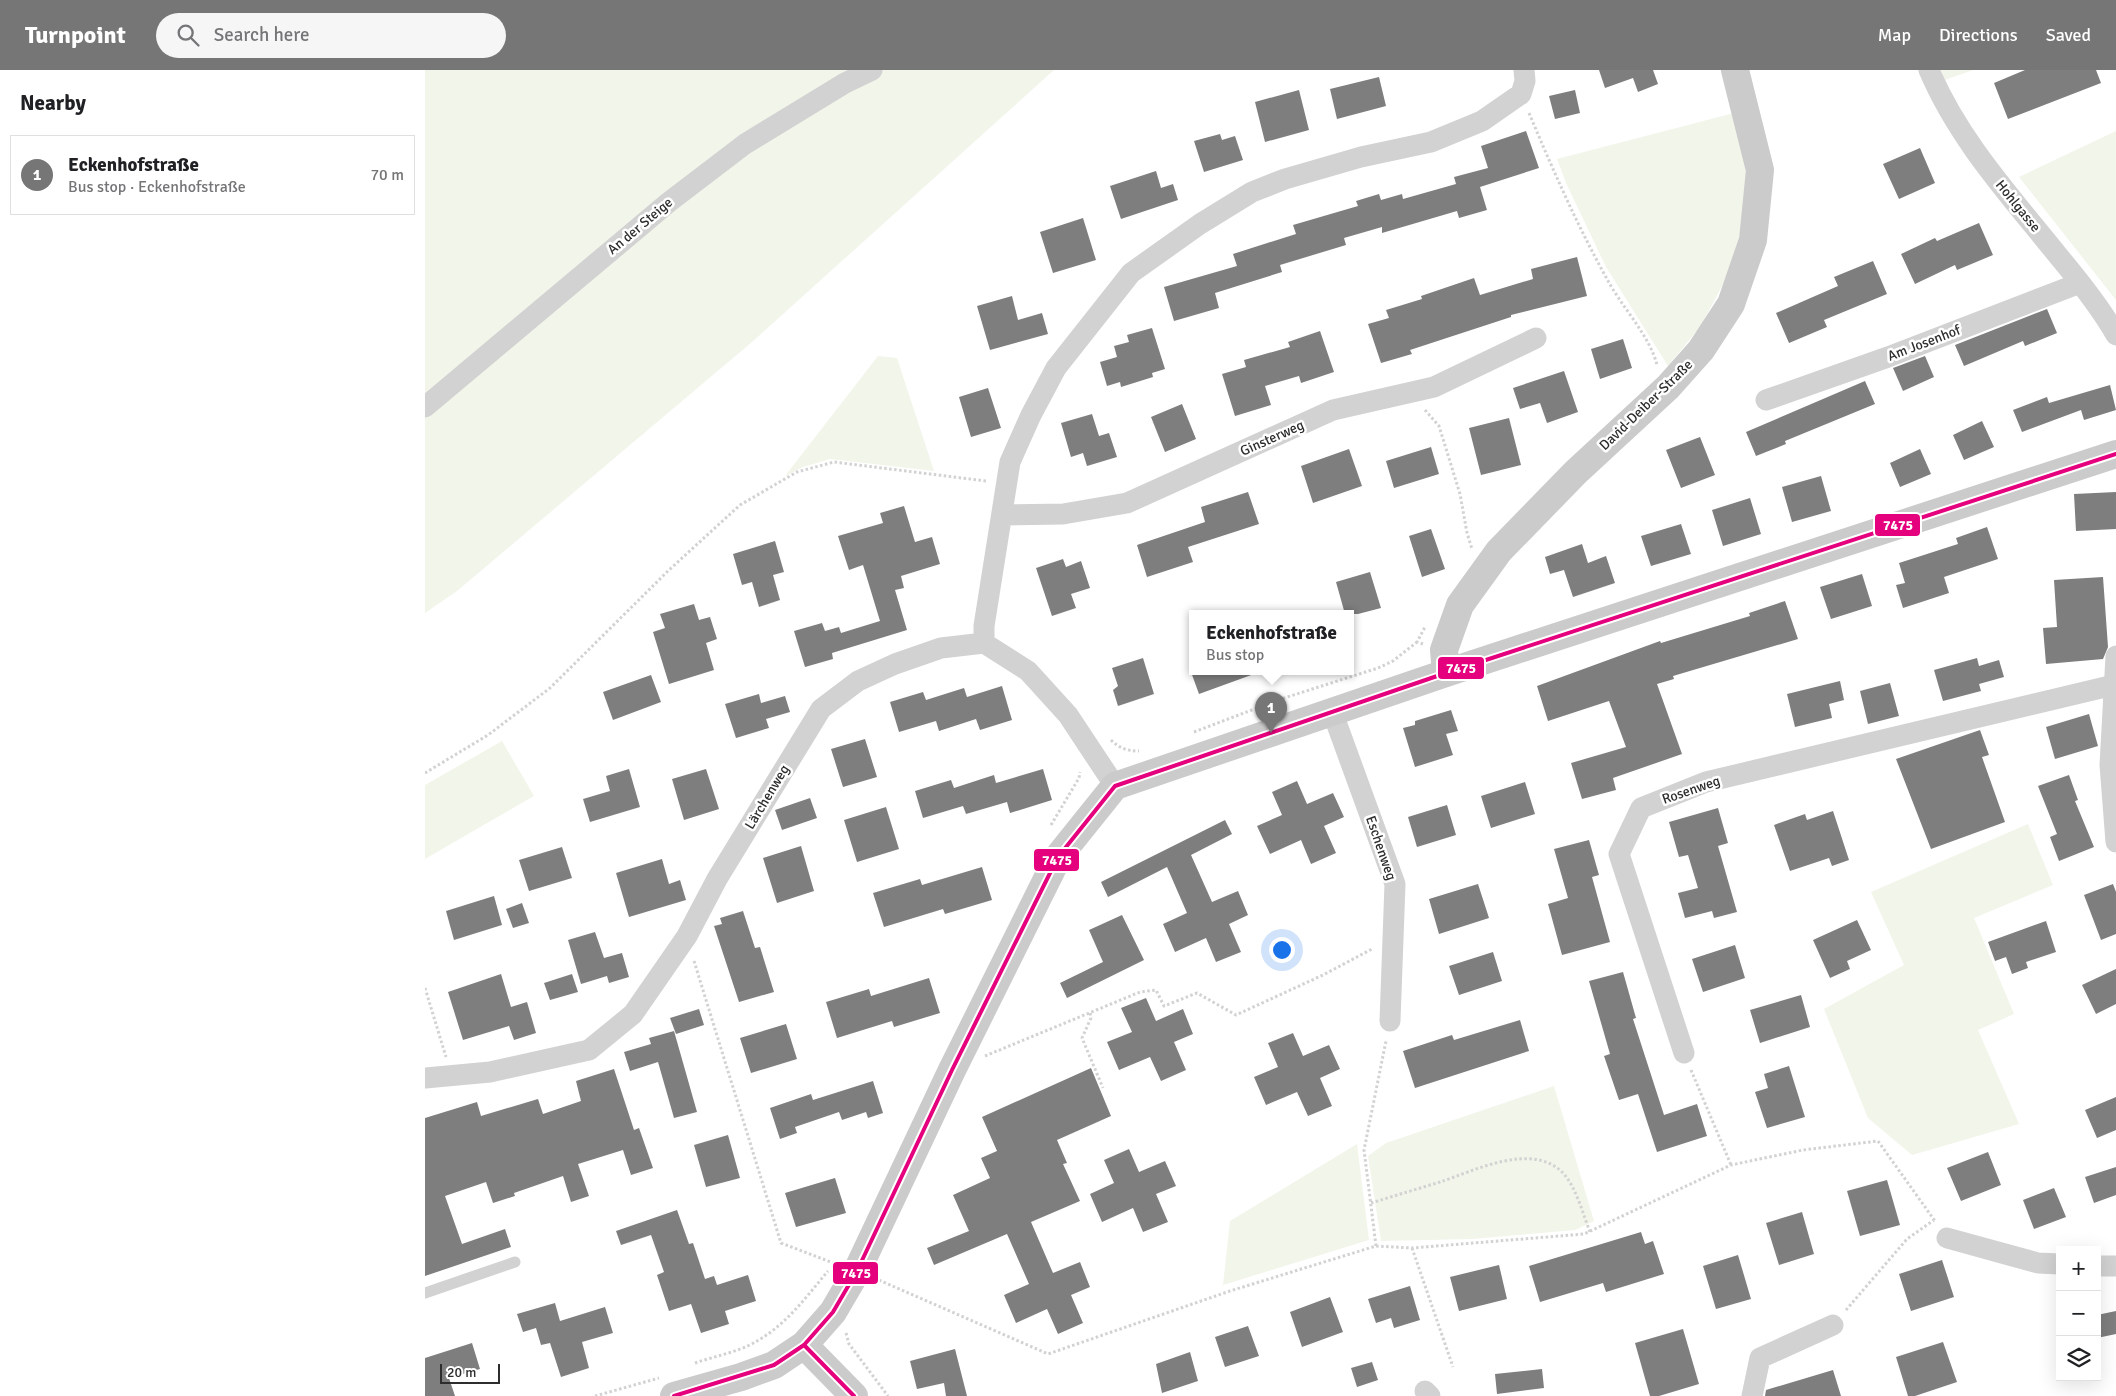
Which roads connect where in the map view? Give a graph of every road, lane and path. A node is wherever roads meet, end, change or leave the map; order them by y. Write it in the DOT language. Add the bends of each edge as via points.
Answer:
graph roads {
  1 [pos="872,70"];
  2 [pos="1525,70"];
  3 [pos="1735,70"];
  4 [pos="1929,70"];
  5 [pos="1521,94"];
  6 [pos="2080,283"];
  7 [pos="2116,335"];
  8 [pos="1536,338"];
  9 [pos="1656,369"];
  10 [pos="1408,394"];
  11 [pos="1767,400"];
  12 [pos="425,407"];
  13 [pos="2116,454"];
  14 [pos="1007,483"];
  15 [pos="1002,515"];
  16 [pos="1479,545"];
  17 [pos="1426,626"];
  18 [pos="1417,642"];
  19 [pos="984,643"];
  20 [pos="2116,656"];
  21 [pos="1445,661"];
  22 [pos="2115,684"];
  23 [pos="1332,711"];
  24 [pos="1080,733"];
  25 [pos="1192,733"];
  26 [pos="1141,752"];
  27 [pos="1081,766"];
  28 [pos="425,773"];
  29 [pos="1115,786"];
  30 [pos="1050,827"];
  31 [pos="2116,842"];
  32 [pos="687,936"];
  33 [pos="1393,939"];
  34 [pos="425,988"];
  35 [pos="1090,1013"];
  36 [pos="1390,1021"];
  37 [pos="1684,1053"];
  38 [pos="953,1070"];
  39 [pos="451,1076"];
  40 [pos="425,1078"];
  41 [pos="1103,1088"];
  42 [pos="1731,1166"];
  43 [pos="1371,1203"];
  44 [pos="1934,1220"];
  45 [pos="1591,1232"];
  46 [pos="1947,1238"];
  47 [pos="1376,1246"];
  48 [pos="1412,1248"];
  49 [pos="515,1262"];
  50 [pos="843,1263"];
  51 [pos="2056,1264"];
  52 [pos="2101,1266"];
  53 [pos="2116,1266"];
  54 [pos="425,1292"];
  55 [pos="1833,1325"];
  56 [pos="844,1327"];
  57 [pos="805,1345"];
  58 [pos="692,1364"];
  59 [pos="1453,1368"];
  60 [pos="668,1386"];
  61 [pos="850,1394"];
  62 [pos="595,1396"];
  63 [pos="889,1396"];
  64 [pos="1752,1396"];
  1 -- 12 [label="street, An der Steige" via="845,83 722,161"];
  2 -- 5 [label="street"];
  3 -- 21 [label="street, David-Deiber-Straße" via="1760,170 1753,240 1731,304 1701,350 1668,387 1576,472 1499,552 1460,605"];
  4 -- 6 [label="street, Hohlgasse" via="1971,147"];
  5 -- 9 [label="path" via="1565,198 1608,281 1645,341 1657,364"];
  5 -- 14 [label="street" via="1482,121 1431,142 1361,157 1252,192 1131,273 1056,368 1009,462"];
  6 -- 7 [label="street, Hohlgasse"];
  6 -- 11 [label="street, Am Josenhof"];
  8 -- 10 [label="street, Ginsterweg" via="1434,387"];
  10 -- 15 [label="street, Ginsterweg" via="1333,410 1127,503 1063,514"];
  10 -- 16 [label="path" via="1439,426 1460,494 1473,552"];
  13 -- 21 [label="street"];
  14 -- 15 [label="street"];
  14 -- 28 [label="path" via="834,462 797,472 740,505 550,688 488,735"];
  15 -- 19 [label="street"];
  17 -- 18 [label="path"];
  18 -- 21 [label="path"];
  18 -- 25 [label="path" via="1378,668 1278,700"];
  19 -- 24 [label="street" via="1028,670"];
  19 -- 32 [label="street, Lärchenweg" via="941,648 895,664 858,681 821,709 717,879"];
  20 -- 22 [label="street"];
  21 -- 23 [label="street"];
  22 -- 31 [label="street" via="2110,765"];
  22 -- 37 [label="street, Rosenweg" via="1706,782 1641,808 1619,854"];
  23 -- 29 [label="street"];
  23 -- 33 [label="street, Eschenweg" via="1395,884"];
  24 -- 26 [label="path" via="1100,732 1117,746"];
  24 -- 29 [label="street"];
  27 -- 30 [label="path" via="1079,778"];
  29 -- 38 [label="street" via="1058,857"];
  32 -- 39 [label="street, Lärchenweg" via="633,1014 589,1050 490,1072"];
  32 -- 50 [label="path" via="781,1243"];
  33 -- 35 [label="path" via="1236,1014 1197,993 1164,1006 1156,990 1140,992"];
  33 -- 36 [label="street, Eschenweg"];
  34 -- 39 [label="path"];
  35 -- 38 [label="path"];
  35 -- 41 [label="path" via="1082,1038"];
  36 -- 43 [label="path" via="1364,1150"];
  37 -- 42 [label="path"];
  38 -- 50 [label="street"];
  39 -- 40 [label="street, Lärchenweg"];
  42 -- 44 [label="path" via="1803,1150 1878,1141"];
  42 -- 45 [label="path"];
  43 -- 45 [label="path" via="1482,1167 1522,1159 1542,1162 1563,1174"];
  43 -- 47 [label="path"];
  44 -- 46 [label="path"];
  44 -- 55 [label="path" via="1907,1239"];
  45 -- 48 [label="path"];
  46 -- 51 [label="street" via="2038,1264"];
  47 -- 48 [label="path"];
  47 -- 50 [label="path" via="1230,1291 1048,1354"];
  48 -- 59 [label="path"];
  49 -- 54 [label="lane"];
  50 -- 57 [label="street" via="833,1312"];
  50 -- 58 [label="path" via="777,1328 755,1342"];
  52 -- 53 [label="street"];
  55 -- 64 [label="street" via="1760,1358"];
  56 -- 63 [label="path" via="849,1344"];
  57 -- 60 [label="street" via="774,1365 741,1377"];
  57 -- 61 [label="street"];
  60 -- 62 [label="path"];
}
